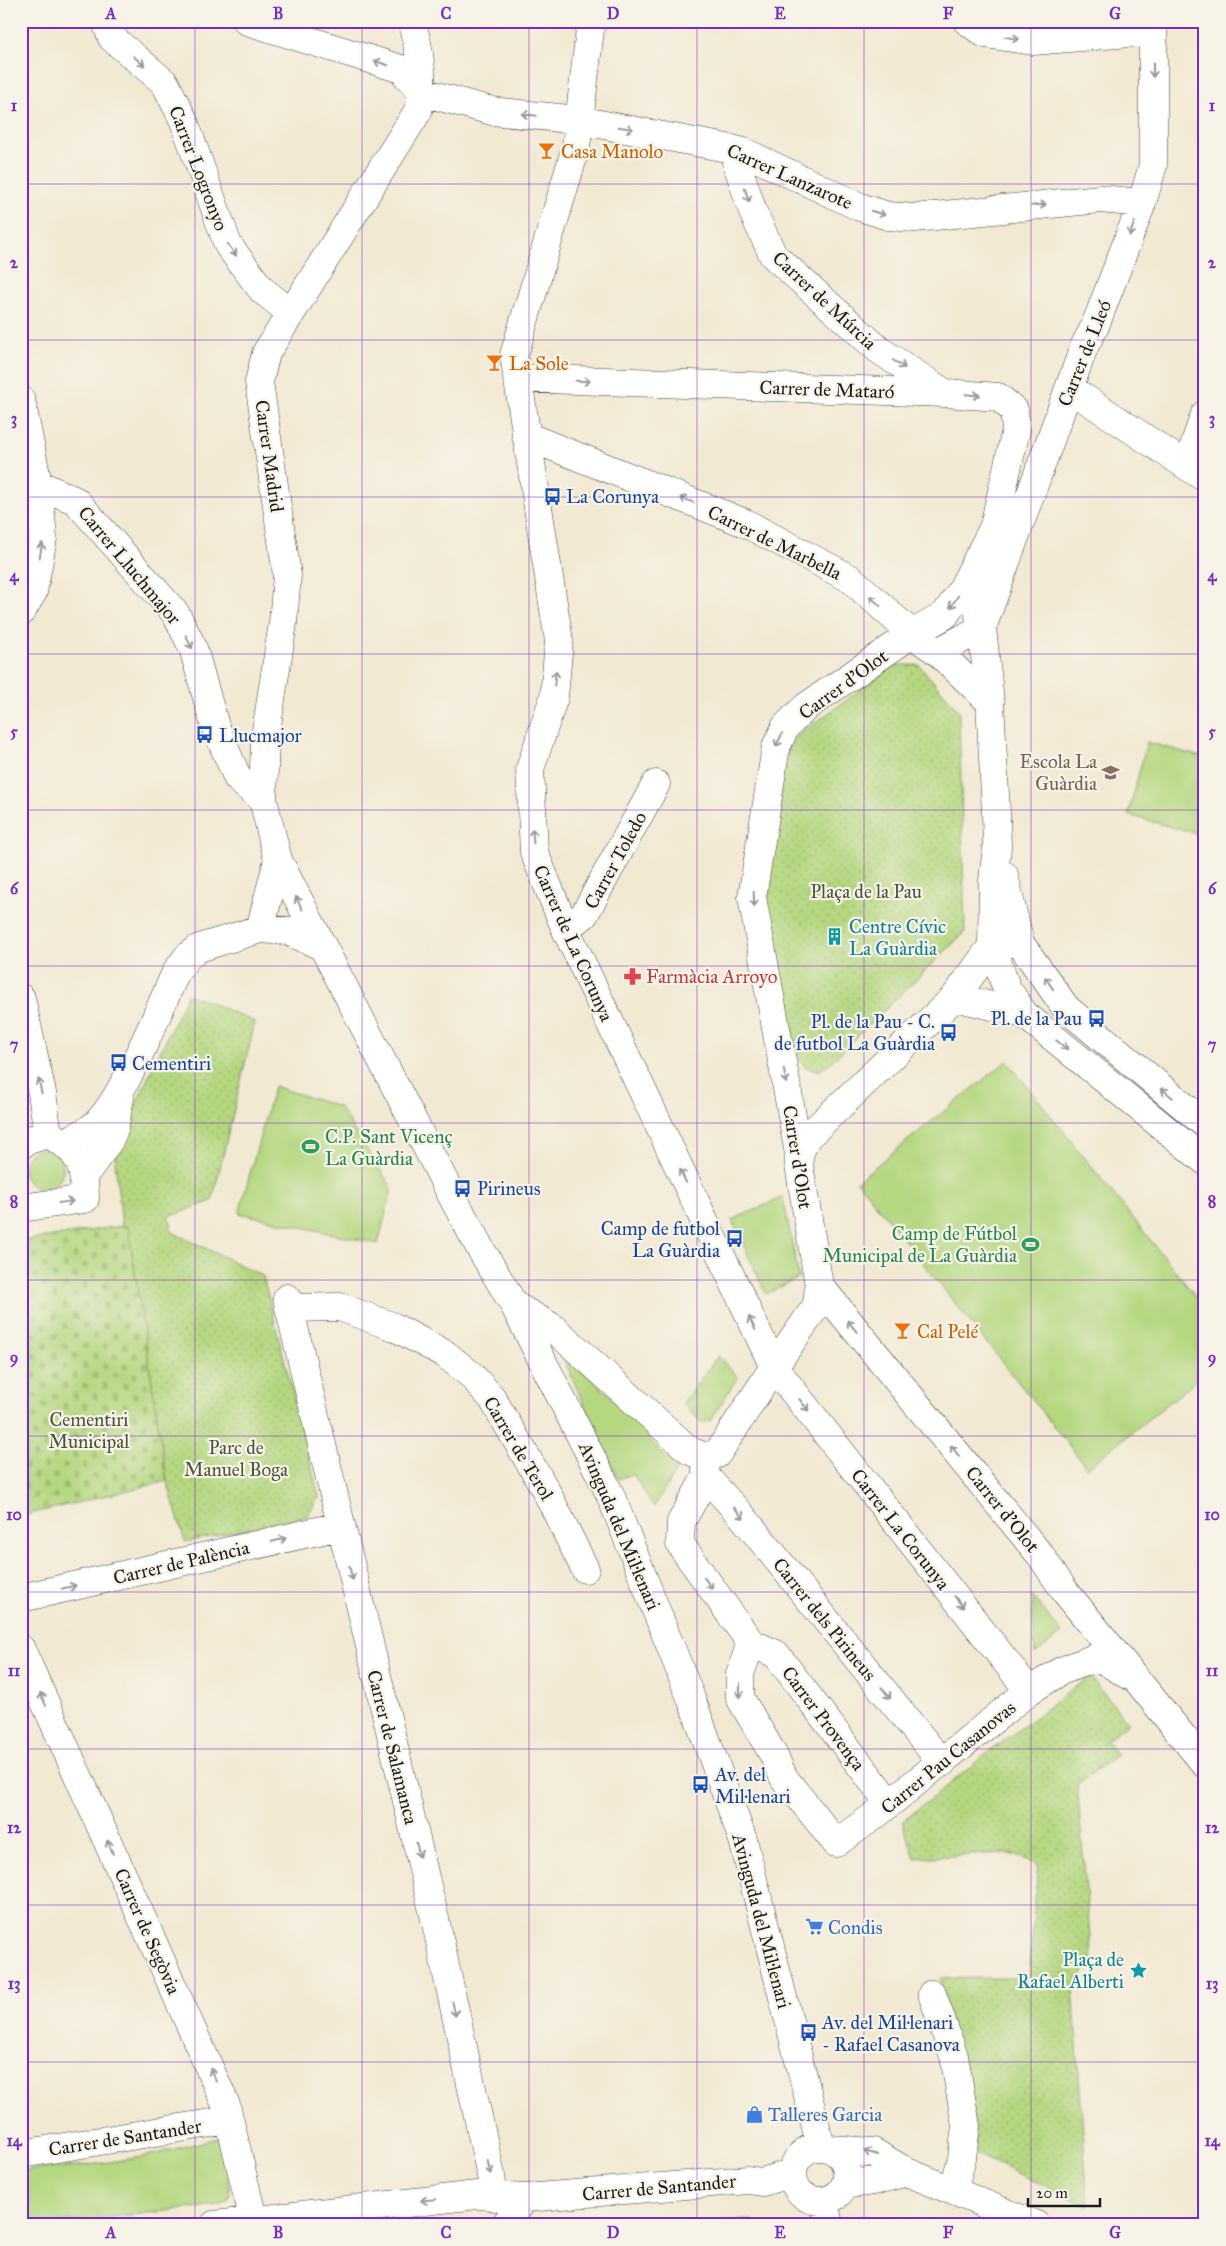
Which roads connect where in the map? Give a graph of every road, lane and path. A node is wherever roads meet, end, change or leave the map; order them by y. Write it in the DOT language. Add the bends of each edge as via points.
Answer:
graph roads {
  1 [pos="247,21"];
  2 [pos="411,21"];
  3 [pos="591,21"];
  4 [pos="967,21"];
  5 [pos="108,23"];
  6 [pos="1153,26"];
  7 [pos="422,92"];
  8 [pos="578,120"];
  9 [pos="732,148"];
  10 [pos="1142,203"];
  11 [pos="292,313"];
  12 [pos="517,378"];
  13 [pos="1069,388"];
  14 [pos="945,393"];
  15 [pos="21,400"];
  16 [pos="1205,414"];
  17 [pos="526,436"];
  18 [pos="1196,472"];
  19 [pos="38,484"];
  20 [pos="994,526"];
  21 [pos="21,612"];
  22 [pos="982,628"];
  23 [pos="912,634"];
  24 [pos="938,652"];
  25 [pos="990,702"];
  26 [pos="656,784"];
  27 [pos="263,800"];
  28 [pos="997,847"];
  29 [pos="278,860"];
  30 [pos="565,928"];
  31 [pos="260,929"];
  32 [pos="1020,944"];
  33 [pos="321,946"];
  34 [pos="992,946"];
  35 [pos="1003,976"];
  36 [pos="955,997"];
  37 [pos="21,998"];
  38 [pos="1024,1014"];
  39 [pos="122,1087"];
  40 [pos="1205,1124"];
  41 [pos="56,1138"];
  42 [pos="21,1145"];
  43 [pos="799,1154"];
  44 [pos="1205,1162"];
  45 [pos="85,1174"];
  46 [pos="21,1208"];
  47 [pos="819,1284"];
  48 [pos="288,1303"];
  49 [pos="514,1305"];
  50 [pos="774,1367"];
  51 [pos="706,1467"];
  52 [pos="340,1526"];
  53 [pos="585,1569"];
  54 [pos="1064,1590"];
  55 [pos="21,1598"];
  56 [pos="751,1643"];
  57 [pos="21,1649"];
  58 [pos="1061,1671"];
  59 [pos="1138,1681"];
  60 [pos="1029,1692"];
  61 [pos="942,1763"];
  62 [pos="1205,1764"];
  63 [pos="889,1803"];
  64 [pos="932,1994"];
  65 [pos="229,2120"];
  66 [pos="825,2148"];
  67 [pos="21,2154"];
  68 [pos="908,2172"];
  69 [pos="792,2173"];
  70 [pos="953,2191"];
  71 [pos="494,2197"];
  72 [pos="525,2198"];
  73 [pos="833,2204"];
  74 [pos="253,2219"];
  75 [pos="214,2225"];
  76 [pos="505,2225"];
  77 [pos="1036,2225"];
  7 -- 1 [label="street, one-way" via="401,69"];
  2 -- 7 [label="street" via="417,38"];
  3 -- 8 [label="street, Carrer de La Corunya"];
  4 -- 6 [label="street, one-way" via="985,34 1032,41"];
  5 -- 11 [label="street, Carrer Logronyo, one-way" via="112,38 165,83 184,121 228,244 262,290"];
  6 -- 10 [label="street, Carrer de Lleó, one-way" via="1153,165"];
  8 -- 7 [label="street, Carrer Lanzarote, one-way" via="492,111"];
  7 -- 11 [label="street, Carrer Madrid" via="418,111"];
  8 -- 9 [label="street, Carrer Lanzarote, one-way"];
  8 -- 12 [label="street, Carrer de La Corunya" via="576,147 514,355"];
  9 -- 10 [label="street, Carrer Lanzarote, one-way" via="860,207 888,216 915,218 1100,199"];
  9 -- 14 [label="street, Carrer de Múrcia, one-way" via="752,212 773,255 879,350"];
  10 -- 13 [label="street, Carrer de Lleó, one-way"];
  11 -- 27 [label="street, Carrer Madrid" via="266,353 259,382 287,575 265,738"];
  12 -- 14 [label="street, Carrer de Mataró, one-way"];
  12 -- 17 [label="street, Carrer de La Corunya"];
  13 -- 18 [label="street"];
  13 -- 22 [label="street, Carrer de Lleó"];
  14 -- 20 [label="street, Carrer de Mataró, one-way" via="998,397 1014,410 1016,430"];
  15 -- 19 [label="street"];
  16 -- 18 [label="street"];
  23 -- 17 [label="street, Carrer de Marbella, one-way" via="851,579 745,523"];
  30 -- 17 [label="street, Carrer de La Corunya, one-way" via="534,852 530,769 554,697 559,640"];
  21 -- 19 [label="street, one-way" via="33,592 43,538"];
  19 -- 27 [label="street, Carrer Lluchmajor, one-way" via="76,501 176,614 192,648 215,726 238,779"];
  20 -- 22 [label="street, Carrer de Mataró" via="976,602"];
  20 -- 23 [label="street, Carrer de Mataró, one-way" via="945,615"];
  22 -- 24 [label="street"];
  22 -- 25 [label="street, Carrer de Mataró"];
  23 -- 24 [label="street, Carrer de Marbella"];
  23 -- 43 [label="street, Carrer d'Olot, one-way" via="807,706 786,726 776,747 752,897"];
  24 -- 25 [label="street, Carrer de Marbella"];
  25 -- 28 [label="street, Carrer de Mataró"];
  26 -- 30 [label="street, Carrer Toledo" via="584,915"];
  27 -- 29 [label="street, Carrer Madrid"];
  28 -- 32 [label="street"];
  28 -- 34 [label="street"];
  29 -- 31 [label="street, Carrer Madrid"];
  33 -- 29 [label="street, Carrer Madrid, one-way"];
  50 -- 30 [label="street, Carrer de La Corunya, one-way"];
  31 -- 33 [label="street" via="288,931"];
  31 -- 39 [label="street" via="199,948 187,957 176,972"];
  32 -- 34 [label="street"];
  32 -- 35 [label="street"];
  40 -- 32 [label="street, one-way" via="1066,1008"];
  33 -- 49 [label="street, Avinguda del Mil·lenari" via="480,1248"];
  34 -- 35 [label="street"];
  34 -- 36 [label="street"];
  35 -- 36 [label="street"];
  35 -- 38 [label="street" via="1006,987"];
  36 -- 38 [label="street"];
  36 -- 43 [label="street" via="808,1137"];
  41 -- 37 [label="street, one-way" via="42,1094"];
  38 -- 44 [label="street, one-way"];
  39 -- 41 [label="street" via="92,1128"];
  39 -- 45 [label="street" via="109,1141"];
  41 -- 42 [label="street" via="29,1140"];
  41 -- 45 [label="street" via="79,1160"];
  43 -- 47 [label="street, Carrer d'Olot"];
  46 -- 45 [label="street, one-way" via="85,1199"];
  47 -- 50 [label="street" via="817,1305"];
  54 -- 47 [label="street, Carrer d'Olot, one-way" via="1041,1556"];
  48 -- 52 [label="street, Carrer de Salamanca"];
  48 -- 53 [label="street, Carrer de Terol" via="340,1308 394,1326 444,1354 471,1376 492,1398 544,1487"];
  49 -- 51 [label="street, Carrer dels Pirineus" via="552,1327"];
  49 -- 66 [label="street, Avinguda del Mil·lenari" via="610,1494 691,1698 743,1840"];
  50 -- 51 [label="street"];
  50 -- 60 [label="street, Carrer La Corunya, one-way"];
  51 -- 56 [label="street, one-way" via="681,1522 680,1544"];
  51 -- 61 [label="street, Carrer dels Pirineus, one-way"];
  55 -- 52 [label="street, Carrer de Palència, one-way"];
  52 -- 71 [label="street, Carrer de Salamanca, one-way" via="435,1919"];
  54 -- 58 [label="street, Carrer Pau Casanovas" via="1080,1620 1082,1635 1077,1651"];
  54 -- 59 [label="street, Carrer d'Olot"];
  56 -- 63 [label="street, Carrer Provença" via="776,1654"];
  56 -- 63 [label="street, Carrer Pau Casanovas, one-way" via="740,1674 740,1698 784,1778 836,1843"];
  65 -- 57 [label="street, Carrer de Segòvia, one-way" via="226,2105"];
  58 -- 59 [label="street, Carrer Pau Casanovas" via="1092,1659 1105,1661"];
  58 -- 60 [label="street, Carrer Pau Casanovas"];
  59 -- 62 [label="street, Carrer d'Olot"];
  60 -- 61 [label="street, Carrer Pau Casanovas"];
  61 -- 63 [label="street, Carrer Pau Casanovas"];
  64 -- 70 [label="street" via="954,2056 966,2126"];
  65 -- 67 [label="street, Carrer de Santander"];
  65 -- 74 [label="street, Carrer de Segòvia"];
  68 -- 66 [label="street, one-way" via="873,2152"];
  66 -- 69 [label="street" via="804,2152 797,2159"];
  66 -- 73 [label="street" via="843,2160 847,2169"];
  68 -- 70 [label="street"];
  68 -- 73 [label="street" via="874,2181"];
  69 -- 72 [label="street, Carrer de Santander" via="762,2182 748,2180"];
  69 -- 73 [label="street" via="794,2184 804,2197"];
  70 -- 77 [label="street"];
  71 -- 72 [label="street, Carrer de Santander"];
  71 -- 74 [label="street, Carrer de Santander, one-way" via="477,2195"];
  72 -- 76 [label="street"];
  74 -- 75 [label="street, Carrer de Santander"];
}
